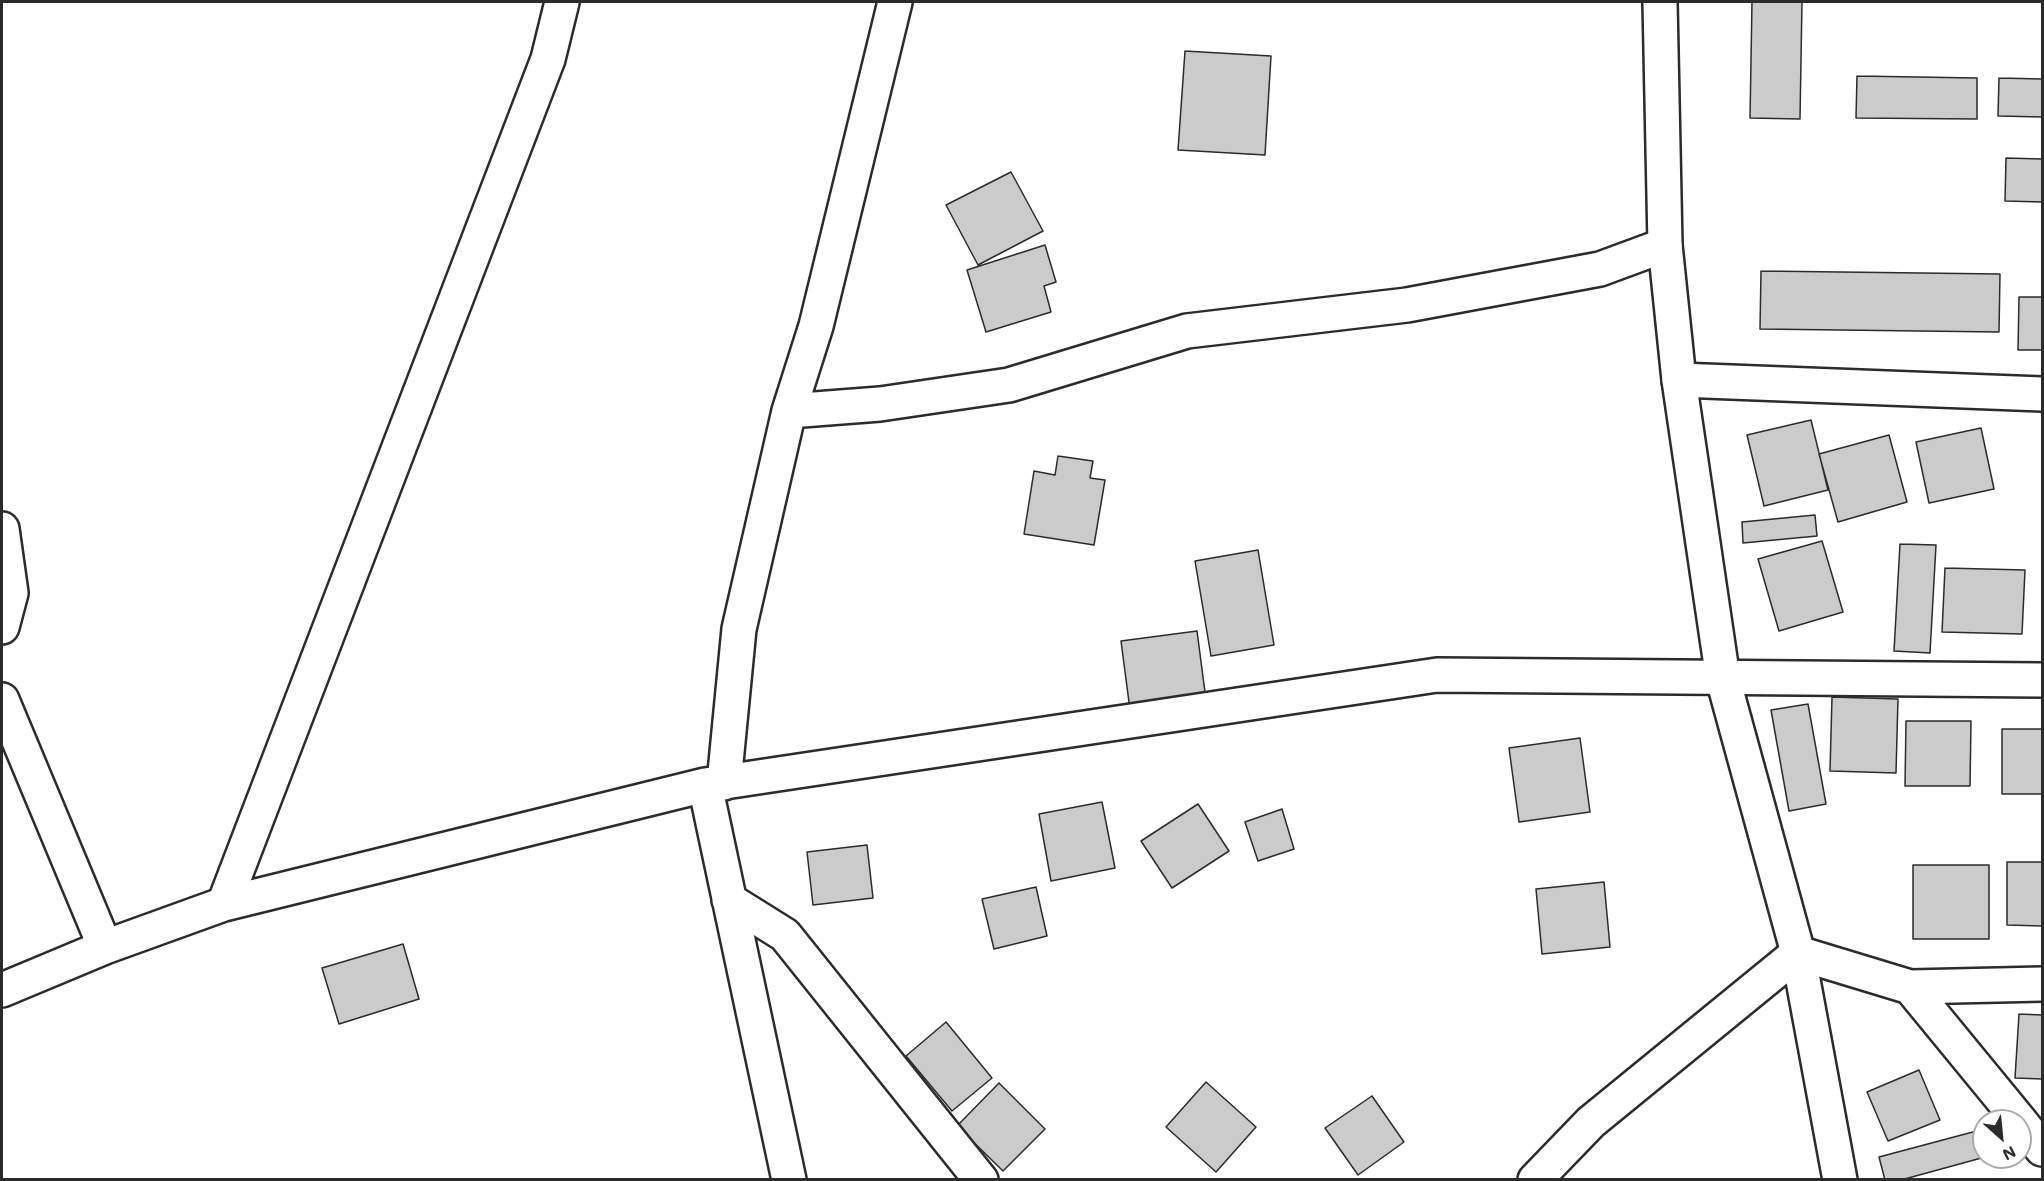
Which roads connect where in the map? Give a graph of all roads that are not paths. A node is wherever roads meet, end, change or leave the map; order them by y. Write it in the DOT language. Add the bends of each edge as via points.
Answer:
graph roads {
  1 [pos="562,2"];
  2 [pos="895,2"];
  3 [pos="1660,2"];
  4 [pos="1665,245"];
  5 [pos="1679,380"];
  6 [pos="2043,394"];
  7 [pos="789,411"];
  8 [pos="2,529"];
  9 [pos="2,627"];
  10 [pos="1724,679"];
  11 [pos="2043,680"];
  12 [pos="2,700"];
  13 [pos="714,784"];
  14 [pos="729,900"];
  15 [pos="224,904"];
  16 [pos="105,947"];
  17 [pos="1798,953"];
  18 [pos="2043,984"];
  19 [pos="1910,987"];
  20 [pos="2,990"];
  21 [pos="2010,1109"];
  22 [pos="2032,1136"];
  23 [pos="2043,1149"];
  24 [pos="789,1179"];
  25 [pos="981,1179"];
  26 [pos="1535,1179"];
  27 [pos="1840,1179"];
  1 -- 15 [label="street" via="548,59"];
  2 -- 7 [label="street" via="816,326"];
  3 -- 4 [label="street"];
  4 -- 5 [label="street"];
  4 -- 7 [label="street" via="1600,269 1407,305 1187,331 1009,384 880,404"];
  5 -- 6 [label="street"];
  5 -- 10 [label="street"];
  7 -- 13 [label="street" via="739,629"];
  8 -- 9 [label="street" via="11,593"];
  10 -- 11 [label="street"];
  10 -- 13 [label="street" via="1437,675"];
  10 -- 17 [label="street"];
  12 -- 16 [label="street"];
  13 -- 14 [label="street"];
  13 -- 15 [label="street"];
  14 -- 24 [label="street"];
  14 -- 25 [label="street" via="785,935"];
  15 -- 16 [label="street"];
  16 -- 20 [label="street"];
  17 -- 19 [label="street"];
  17 -- 26 [label="street" via="1591,1122"];
  17 -- 27 [label="street"];
  18 -- 19 [label="street"];
  19 -- 21 [label="street"];
  22 -- 23 [label="street"];
}
